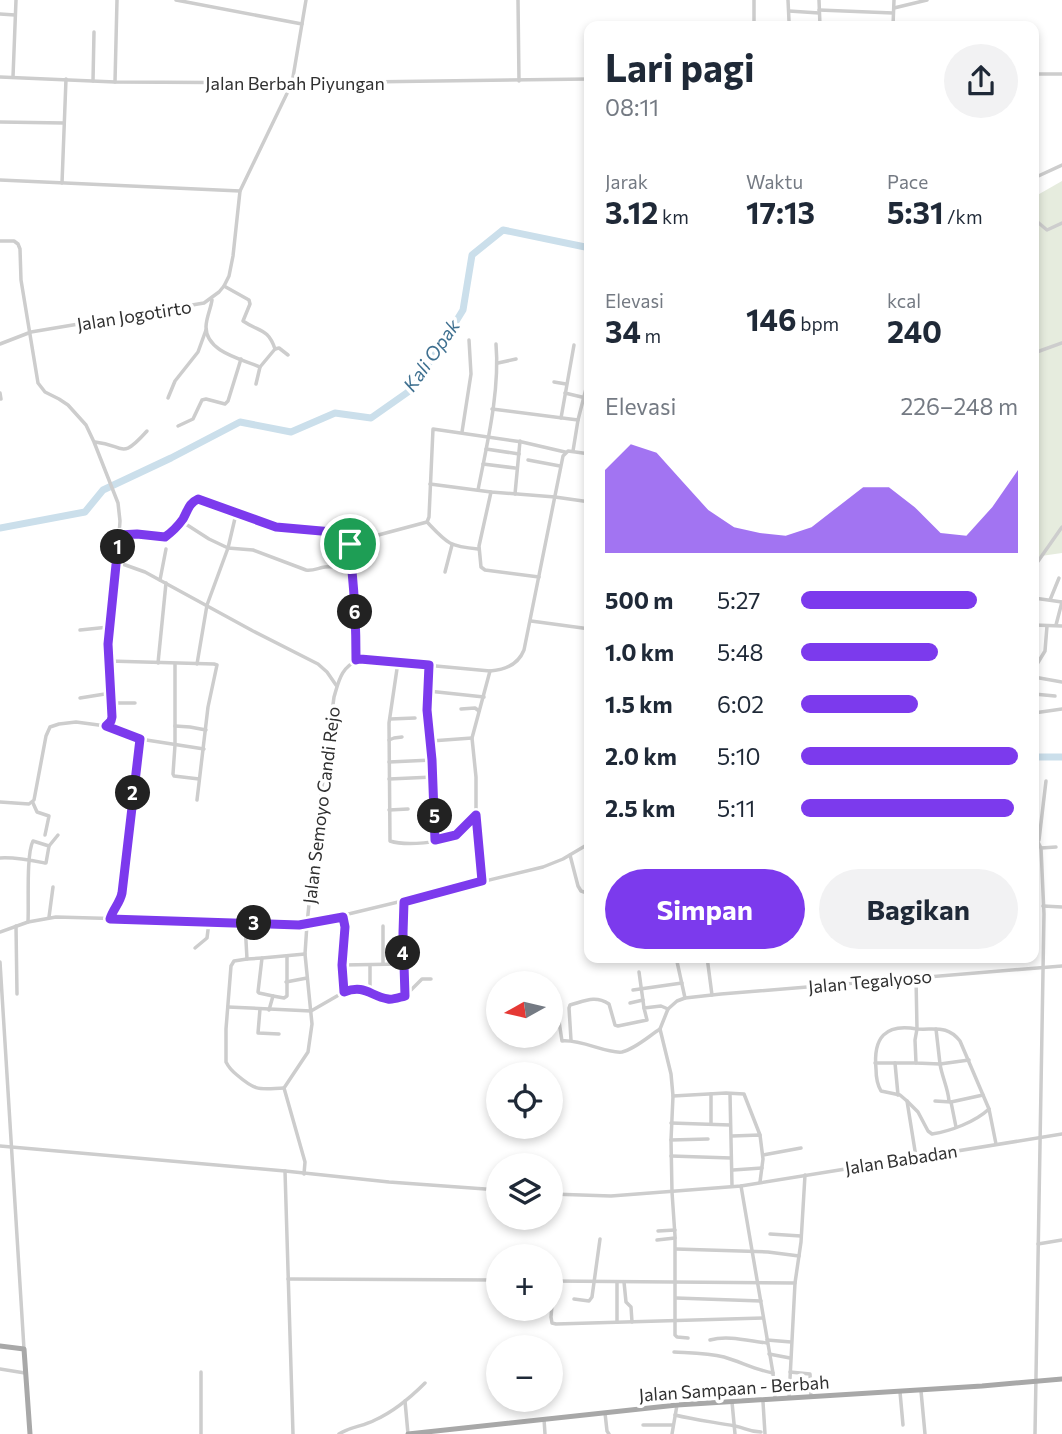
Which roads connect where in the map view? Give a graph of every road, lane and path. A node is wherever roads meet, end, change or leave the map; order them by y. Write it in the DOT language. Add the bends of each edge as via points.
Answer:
graph roads {
  1 [pos="16,0"];
  2 [pos="117,0"];
  3 [pos="176,0"];
  4 [pos="306,0"];
  5 [pos="518,0"];
  6 [pos="754,0"];
  7 [pos="788,0"];
  8 [pos="819,0"];
  9 [pos="894,0"];
  10 [pos="927,0"];
  11 [pos="789,11"];
  12 [pos="894,11"];
  13 [pos="819,12"];
  14 [pos="0,14"];
  15 [pos="15,15"];
  16 [pos="754,21"];
  17 [pos="788,21"];
  18 [pos="820,21"];
  19 [pos="893,21"];
  20 [pos="302,24"];
  21 [pos="94,33"];
  22 [pos="1039,74"];
  23 [pos="1062,74"];
  24 [pos="0,77"];
  25 [pos="13,77"];
  26 [pos="66,79"];
  27 [pos="584,79"];
  28 [pos="93,81"];
  29 [pos="519,81"];
  30 [pos="115,82"];
  31 [pos="292,83"];
  32 [pos="0,122"];
  33 [pos="65,123"];
  34 [pos="1062,165"];
  35 [pos="1039,176"];
  36 [pos="0,180"];
  37 [pos="62,183"];
  38 [pos="240,191"];
  39 [pos="1039,223"];
  40 [pos="1062,223"];
  41 [pos="0,241"];
  42 [pos="224,286"];
  43 [pos="213,298"];
  44 [pos="204,303"];
  45 [pos="209,312"];
  46 [pos="206,328"];
  47 [pos="30,332"];
  48 [pos="469,340"];
  49 [pos="1062,343"];
  50 [pos="0,344"];
  51 [pos="496,344"];
  52 [pos="574,345"];
  53 [pos="275,349"];
  54 [pos="1039,351"];
  55 [pos="288,355"];
  56 [pos="241,359"];
  57 [pos="516,359"];
  58 [pos="498,363"];
  59 [pos="260,367"];
  60 [pos="554,382"];
  61 [pos="256,384"];
  62 [pos="566,384"];
  63 [pos="584,392"];
  64 [pos="0,393"];
  65 [pos="565,393"];
  66 [pos="168,398"];
  67 [pos="582,398"];
  68 [pos="1,399"];
  69 [pos="492,409"];
  70 [pos="561,418"];
  71 [pos="578,420"];
  72 [pos="433,422"];
  73 [pos="178,426"];
  74 [pos="433,429"];
  75 [pos="147,431"];
  76 [pos="462,432"];
  77 [pos="488,436"];
  78 [pos="520,441"];
  79 [pos="94,442"];
  80 [pos="486,449"];
  81 [pos="573,451"];
  82 [pos="566,452"];
  83 [pos="584,453"];
  84 [pos="519,454"];
  85 [pos="528,460"];
  86 [pos="483,464"];
  87 [pos="561,466"];
  88 [pos="514,468"];
  89 [pos="430,484"];
  90 [pos="478,490"];
  91 [pos="491,492"];
  92 [pos="516,494"];
  93 [pos="555,497"];
  94 [pos="584,501"];
  95 [pos="180,503"];
  96 [pos="190,506"];
  97 [pos="236,514"];
  98 [pos="181,521"];
  99 [pos="427,522"];
  100 [pos="1062,528"];
  101 [pos="119,535"];
  102 [pos="350,544"];
  103 [pos="452,545"];
  104 [pos="228,548"];
  105 [pos="166,549"];
  106 [pos="478,549"];
  107 [pos="1039,560"];
  108 [pos="117,562"];
  109 [pos="351,565"];
  110 [pos="445,572"];
  111 [pos="539,577"];
  112 [pos="1059,578"];
  113 [pos="160,580"];
  114 [pos="166,583"];
  115 [pos="1039,599"];
  116 [pos="1050,600"];
  117 [pos="1062,602"];
  118 [pos="207,605"];
  119 [pos="531,621"];
  120 [pos="1039,625"];
  121 [pos="1056,625"];
  122 [pos="1048,626"];
  123 [pos="1062,626"];
  124 [pos="109,627"];
  125 [pos="584,628"];
  126 [pos="80,630"];
  127 [pos="356,660"];
  128 [pos="1039,661"];
  129 [pos="109,662"];
  130 [pos="398,662"];
  131 [pos="158,663"];
  132 [pos="175,663"];
  133 [pos="197,664"];
  134 [pos="429,665"];
  135 [pos="490,671"];
  136 [pos="1039,678"];
  137 [pos="1062,682"];
  138 [pos="337,687"];
  139 [pos="428,691"];
  140 [pos="111,693"];
  141 [pos="1039,694"];
  142 [pos="1055,696"];
  143 [pos="484,697"];
  144 [pos="80,698"];
  145 [pos="112,703"];
  146 [pos="135,703"];
  147 [pos="461,709"];
  148 [pos="1062,709"];
  149 [pos="479,711"];
  150 [pos="1039,712"];
  151 [pos="415,718"];
  152 [pos="390,719"];
  153 [pos="106,726"];
  154 [pos="175,726"];
  155 [pos="206,730"];
  156 [pos="402,737"];
  157 [pos="472,738"];
  158 [pos="140,739"];
  159 [pos="388,740"];
  160 [pos="431,741"];
  161 [pos="175,745"];
  162 [pos="204,749"];
  163 [pos="432,760"];
  164 [pos="389,762"];
  165 [pos="433,777"];
  166 [pos="199,779"];
  167 [pos="389,779"];
  168 [pos="1046,780"];
  169 [pos="197,800"];
  170 [pos="0,802"];
  171 [pos="33,803"];
  172 [pos="408,809"];
  173 [pos="389,810"];
  174 [pos="476,815"];
  175 [pos="45,835"];
  176 [pos="58,835"];
  177 [pos="435,840"];
  178 [pos="1039,842"];
  179 [pos="49,846"];
  180 [pos="1056,846"];
  181 [pos="584,847"];
  182 [pos="1041,848"];
  183 [pos="570,855"];
  184 [pos="0,858"];
  185 [pos="30,860"];
  186 [pos="482,881"];
  187 [pos="53,887"];
  188 [pos="584,892"];
  189 [pos="404,902"];
  190 [pos="1043,906"];
  191 [pos="1062,907"];
  192 [pos="49,917"];
  193 [pos="343,917"];
  194 [pos="110,919"];
  195 [pos="29,922"];
  196 [pos="209,922"];
  197 [pos="245,923"];
  198 [pos="307,924"];
  199 [pos="16,926"];
  200 [pos="383,926"];
  201 [pos="0,932"];
  202 [pos="195,948"];
  203 [pos="306,954"];
  204 [pos="287,957"];
  205 [pos="262,958"];
  206 [pos="247,959"];
  207 [pos="0,962"];
  208 [pos="677,963"];
  209 [pos="708,963"];
  210 [pos="383,964"];
  211 [pos="403,964"];
  212 [pos="342,965"];
  213 [pos="370,965"];
  214 [pos="1062,966"];
  215 [pos="1042,967"];
  216 [pos="639,972"];
  217 [pos="916,977"];
  218 [pos="307,978"];
  219 [pos="431,979"];
  220 [pos="286,982"];
  221 [pos="682,983"];
  222 [pos="641,989"];
  223 [pos="633,990"];
  224 [pos="344,992"];
  225 [pos="370,992"];
  226 [pos="17,994"];
  227 [pos="712,995"];
  228 [pos="273,996"];
  229 [pos="405,996"];
  230 [pos="685,998"];
  231 [pos="643,1000"];
  232 [pos="630,1003"];
  233 [pos="228,1007"];
  234 [pos="644,1008"];
  235 [pos="260,1009"];
  236 [pos="668,1009"];
  237 [pos="269,1010"];
  238 [pos="311,1011"];
  239 [pos="660,1029"];
  240 [pos="917,1029"];
  241 [pos="936,1029"];
  242 [pos="279,1034"];
  243 [pos="571,1040"];
  244 [pos="564,1041"];
  245 [pos="969,1060"];
  246 [pos="875,1063"];
  247 [pos="895,1063"];
  248 [pos="916,1063"];
  249 [pos="940,1064"];
  250 [pos="284,1088"];
  251 [pos="711,1094"];
  252 [pos="730,1094"];
  253 [pos="898,1095"];
  254 [pos="983,1095"];
  255 [pos="673,1096"];
  256 [pos="907,1101"];
  257 [pos="935,1101"];
  258 [pos="950,1102"];
  259 [pos="989,1110"];
  260 [pos="671,1123"];
  261 [pos="711,1124"];
  262 [pos="730,1125"];
  263 [pos="956,1127"];
  264 [pos="1062,1134"];
  265 [pos="760,1135"];
  266 [pos="731,1136"];
  267 [pos="1040,1137"];
  268 [pos="708,1139"];
  269 [pos="671,1140"];
  270 [pos="996,1144"];
  271 [pos="0,1146"];
  272 [pos="11,1146"];
  273 [pos="801,1148"];
  274 [pos="763,1155"];
  275 [pos="671,1156"];
  276 [pos="916,1157"];
  277 [pos="731,1158"];
  278 [pos="762,1168"];
  279 [pos="732,1170"];
  280 [pos="285,1171"];
  281 [pos="304,1174"];
  282 [pos="805,1175"];
  283 [pos="760,1182"];
  284 [pos="732,1186"];
  285 [pos="741,1186"];
  286 [pos="486,1189"];
  287 [pos="672,1192"];
  288 [pos="563,1194"];
  289 [pos="675,1230"];
  290 [pos="658,1231"];
  291 [pos="770,1234"];
  292 [pos="801,1236"];
  293 [pos="675,1238"];
  294 [pos="600,1239"];
  295 [pos="657,1240"];
  296 [pos="1062,1240"];
  297 [pos="1038,1244"];
  298 [pos="676,1249"];
  299 [pos="752,1252"];
  300 [pos="799,1256"];
  301 [pos="288,1279"];
  302 [pos="486,1280"];
  303 [pos="563,1281"];
  304 [pos="595,1282"];
  305 [pos="617,1282"];
  306 [pos="624,1282"];
  307 [pos="676,1282"];
  308 [pos="758,1283"];
  309 [pos="795,1283"];
  310 [pos="676,1298"];
  311 [pos="574,1299"];
  312 [pos="761,1301"];
  313 [pos="763,1318"];
  314 [pos="553,1321"];
  315 [pos="676,1321"];
  316 [pos="617,1322"];
  317 [pos="632,1322"];
  318 [pos="688,1338"];
  319 [pos="710,1340"];
  320 [pos="767,1342"];
  321 [pos="791,1342"];
  322 [pos="0,1346"];
  323 [pos="24,1349"];
  324 [pos="674,1352"];
  325 [pos="769,1354"];
  326 [pos="790,1358"];
  327 [pos="0,1369"];
  328 [pos="201,1372"];
  329 [pos="789,1372"];
  330 [pos="25,1373"];
  331 [pos="773,1373"];
  332 [pos="1062,1379"];
  333 [pos="1036,1382"];
  334 [pos="425,1383"];
  335 [pos="921,1390"];
  336 [pos="900,1391"];
  337 [pos="811,1396"];
  338 [pos="789,1398"];
  339 [pos="775,1399"];
  340 [pos="405,1401"];
  341 [pos="732,1402"];
  342 [pos="763,1402"];
  343 [pos="677,1405"];
  344 [pos="605,1412"];
  345 [pos="674,1415"];
  346 [pos="544,1419"];
  347 [pos="903,1424"];
  348 [pos="643,1425"];
  349 [pos="673,1425"];
  350 [pos="734,1426"];
  351 [pos="476,1431"];
  352 [pos="763,1433"];
  353 [pos="30,1434"];
  354 [pos="201,1434"];
  355 [pos="293,1434"];
  356 [pos="339,1434"];
  357 [pos="408,1434"];
  358 [pos="545,1434"];
  359 [pos="609,1434"];
  360 [pos="672,1434"];
  361 [pos="735,1434"];
  362 [pos="925,1434"];
  363 [pos="1035,1434"];
  1 -- 15 [label="street"];
  2 -- 30 [label="street"];
  3 -- 20 [label="street"];
  4 -- 20 [label="street, Jalan Jogotirto"];
  5 -- 29 [label="street"];
  6 -- 16 [label="street"];
  7 -- 11 [label="street"];
  8 -- 13 [label="street"];
  9 -- 12 [label="street"];
  10 -- 12 [label="street"];
  11 -- 13 [label="street"];
  11 -- 17 [label="street"];
  12 -- 13 [label="street"];
  12 -- 19 [label="street"];
  13 -- 18 [label="street"];
  14 -- 15 [label="street"];
  15 -- 25 [label="street"];
  20 -- 31 [label="street, Jalan Jogotirto"];
  21 -- 28 [label="street"];
  22 -- 23 [label="street"];
  24 -- 25 [label="street, Jalan Berbah Piyungan"];
  25 -- 26 [label="street, Jalan Berbah Piyungan"];
  26 -- 28 [label="street, Jalan Berbah Piyungan"];
  26 -- 33 [label="street"];
  27 -- 29 [label="street, Jalan Berbah Piyungan"];
  28 -- 30 [label="street, Jalan Berbah Piyungan"];
  29 -- 31 [label="street, Jalan Berbah Piyungan"];
  30 -- 31 [label="street, Jalan Berbah Piyungan"];
  31 -- 38 [label="street, Jalan Jogotirto"];
  32 -- 33 [label="street"];
  33 -- 37 [label="street"];
  34 -- 35 [label="street"];
  36 -- 37 [label="street"];
  37 -- 38 [label="street"];
  38 -- 42 [label="street, Jalan Jogotirto" via="233,256"];
  39 -- 40 [label="street" via="1047,230"];
  41 -- 47 [label="street" via="14,241 20,249"];
  42 -- 43 [label="street, Jalan Jogotirto"];
  42 -- 53 [label="street" via="249,300 243,321 268,334"];
  43 -- 44 [label="street, Jalan Jogotirto"];
  43 -- 45 [label="street"];
  44 -- 45 [label="street"];
  44 -- 47 [label="street, Jalan Jogotirto"];
  45 -- 46 [label="street"];
  46 -- 56 [label="street" via="216,346"];
  46 -- 66 [label="street" via="198,352"];
  47 -- 50 [label="street, Jalan Jogotirto"];
  47 -- 79 [label="street" via="38,383 77,415"];
  48 -- 76 [label="street" via="471,374"];
  49 -- 54 [label="street"];
  51 -- 58 [label="street"];
  52 -- 62 [label="street"];
  53 -- 55 [label="street"];
  53 -- 59 [label="street"];
  56 -- 59 [label="street"];
  56 -- 73 [label="street" via="228,401 202,400 193,419"];
  57 -- 58 [label="street"];
  58 -- 69 [label="street"];
  59 -- 61 [label="street"];
  60 -- 62 [label="street"];
  62 -- 65 [label="street"];
  63 -- 67 [label="street"];
  64 -- 68 [label="street"];
  65 -- 67 [label="street"];
  65 -- 70 [label="street"];
  67 -- 71 [label="street"];
  69 -- 70 [label="street"];
  69 -- 77 [label="street"];
  70 -- 71 [label="street"];
  71 -- 81 [label="street"];
  72 -- 74 [label="street"];
  74 -- 76 [label="street"];
  74 -- 89 [label="street"];
  75 -- 79 [label="street" via="130,448"];
  76 -- 77 [label="street"];
  77 -- 78 [label="street"];
  77 -- 80 [label="street"];
  78 -- 82 [label="street"];
  78 -- 84 [label="street"];
  79 -- 101 [label="street" via="119,510"];
  80 -- 84 [label="street"];
  80 -- 86 [label="street"];
  81 -- 82 [label="street"];
  81 -- 83 [label="street"];
  82 -- 87 [label="street"];
  84 -- 92 [label="street"];
  85 -- 87 [label="street"];
  86 -- 88 [label="street"];
  86 -- 90 [label="street"];
  87 -- 93 [label="street"];
  89 -- 90 [label="street"];
  89 -- 99 [label="street"];
  90 -- 91 [label="street"];
  91 -- 92 [label="street"];
  91 -- 106 [label="street"];
  92 -- 93 [label="street"];
  93 -- 94 [label="street"];
  93 -- 111 [label="street"];
  95 -- 96 [label="street"];
  96 -- 97 [label="street" via="198,499"];
  96 -- 98 [label="street"];
  97 -- 102 [label="street" via="276,527 341,532"];
  97 -- 104 [label="street"];
  98 -- 101 [label="street" via="165,537"];
  98 -- 104 [label="street"];
  99 -- 102 [label="street"];
  99 -- 103 [label="street"];
  100 -- 107 [label="street"];
  101 -- 108 [label="street"];
  102 -- 109 [label="street"];
  103 -- 106 [label="street"];
  103 -- 110 [label="street"];
  104 -- 109 [label="street" via="253,550 311,571"];
  104 -- 118 [label="street"];
  105 -- 113 [label="street"];
  106 -- 111 [label="street" via="482,570"];
  108 -- 113 [label="street"];
  108 -- 124 [label="street"];
  109 -- 127 [label="street"];
  111 -- 119 [label="street"];
  112 -- 116 [label="street"];
  113 -- 114 [label="street"];
  114 -- 118 [label="street"];
  114 -- 131 [label="street"];
  115 -- 116 [label="street"];
  116 -- 117 [label="street"];
  117 -- 121 [label="street"];
  118 -- 133 [label="street"];
  118 -- 138 [label="street" via="320,666"];
  119 -- 125 [label="street"];
  119 -- 135 [label="street" via="524,650 515,664"];
  120 -- 122 [label="street"];
  121 -- 122 [label="street"];
  121 -- 123 [label="street"];
  122 -- 128 [label="street"];
  124 -- 126 [label="street"];
  124 -- 129 [label="street"];
  127 -- 130 [label="street"];
  127 -- 138 [label="street" via="338,679"];
  129 -- 131 [label="street"];
  129 -- 140 [label="street"];
  130 -- 134 [label="street"];
  130 -- 152 [label="street"];
  131 -- 132 [label="street"];
  132 -- 133 [label="street"];
  132 -- 154 [label="street"];
  133 -- 155 [label="street" via="218,667"];
  134 -- 135 [label="street"];
  134 -- 139 [label="street"];
  135 -- 143 [label="street"];
  136 -- 137 [label="street"];
  138 -- 198 [label="street, Jalan Semoyo Candi Rejo"];
  139 -- 143 [label="street"];
  139 -- 160 [label="street"];
  140 -- 144 [label="street"];
  140 -- 145 [label="street"];
  141 -- 142 [label="street"];
  143 -- 149 [label="street"];
  145 -- 146 [label="street"];
  145 -- 153 [label="street" via="111,721"];
  147 -- 149 [label="street"];
  148 -- 150 [label="street"];
  149 -- 157 [label="street"];
  151 -- 152 [label="street"];
  152 -- 159 [label="street"];
  153 -- 158 [label="street"];
  153 -- 171 [label="street" via="75,722 50,727"];
  154 -- 155 [label="street"];
  154 -- 161 [label="street"];
  155 -- 162 [label="street"];
  156 -- 159 [label="street"];
  157 -- 160 [label="street"];
  157 -- 174 [label="street"];
  158 -- 161 [label="street"];
  158 -- 194 [label="street" via="121,899"];
  159 -- 164 [label="street"];
  160 -- 163 [label="street"];
  161 -- 162 [label="street"];
  161 -- 166 [label="street" via="173,775"];
  162 -- 166 [label="street"];
  163 -- 164 [label="street"];
  163 -- 165 [label="street"];
  164 -- 167 [label="street"];
  165 -- 167 [label="street"];
  165 -- 177 [label="street"];
  166 -- 169 [label="street"];
  167 -- 173 [label="street"];
  168 -- 178 [label="street"];
  170 -- 171 [label="street"];
  171 -- 175 [label="street" via="37,812 49,816"];
  172 -- 173 [label="street"];
  173 -- 177 [label="street" via="390,841"];
  174 -- 177 [label="street" via="456,835"];
  174 -- 186 [label="street"];
  176 -- 179 [label="street"];
  178 -- 182 [label="street"];
  179 -- 185 [label="street" via="46,863"];
  179 -- 185 [label="street" via="31,841"];
  180 -- 182 [label="street"];
  181 -- 183 [label="street"];
  182 -- 190 [label="street"];
  183 -- 186 [label="street" via="543,867"];
  183 -- 188 [label="street" via="578,887"];
  184 -- 185 [label="street"];
  185 -- 195 [label="street"];
  186 -- 189 [label="street"];
  187 -- 192 [label="street"];
  189 -- 193 [label="street"];
  189 -- 211 [label="street"];
  190 -- 191 [label="street"];
  190 -- 215 [label="street"];
  192 -- 194 [label="street"];
  192 -- 195 [label="street"];
  193 -- 198 [label="street"];
  193 -- 212 [label="street"];
  194 -- 196 [label="street"];
  195 -- 199 [label="street"];
  196 -- 197 [label="street"];
  196 -- 202 [label="street" via="207,937"];
  197 -- 198 [label="street"];
  197 -- 206 [label="street"];
  198 -- 203 [label="street, Jalan Semoyo Candi Rejo"];
  199 -- 201 [label="street"];
  199 -- 226 [label="street"];
  200 -- 210 [label="street"];
  203 -- 204 [label="street"];
  203 -- 218 [label="street, Jalan Semoyo Candi Rejo"];
  204 -- 205 [label="street"];
  204 -- 220 [label="street"];
  205 -- 206 [label="street"];
  205 -- 228 [label="street" via="258,992"];
  206 -- 233 [label="street" via="232,962"];
  207 -- 272 [label="street"];
  208 -- 221 [label="street"];
  209 -- 227 [label="street"];
  210 -- 211 [label="street"];
  210 -- 213 [label="street"];
  211 -- 229 [label="street"];
  212 -- 213 [label="street"];
  212 -- 224 [label="street"];
  213 -- 225 [label="street"];
  214 -- 215 [label="street, Jalan Tegalyoso"];
  215 -- 217 [label="street, Jalan Tegalyoso"];
  215 -- 267 [label="street"];
  216 -- 222 [label="street"];
  217 -- 227 [label="street, Jalan Tegalyoso"];
  217 -- 240 [label="street"];
  218 -- 220 [label="street"];
  218 -- 238 [label="street, Jalan Semoyo Candi Rejo"];
  219 -- 229 [label="street" via="422,979"];
  220 -- 228 [label="street" via="286,998"];
  221 -- 222 [label="street"];
  221 -- 230 [label="street"];
  222 -- 223 [label="street"];
  222 -- 231 [label="street"];
  224 -- 225 [label="street"];
  224 -- 238 [label="street"];
  225 -- 229 [label="street" via="389,999"];
  227 -- 230 [label="street, Jalan Tegalyoso"];
  228 -- 237 [label="street"];
  230 -- 236 [label="street"];
  231 -- 232 [label="street"];
  231 -- 234 [label="street"];
  233 -- 235 [label="street"];
  233 -- 250 [label="street" via="228,1068 253,1088"];
  234 -- 236 [label="street"];
  234 -- 243 [label="street" via="647,1020 618,1026 609,1004 599,999 570,1005"];
  235 -- 237 [label="street"];
  235 -- 242 [label="street" via="258,1033"];
  236 -- 239 [label="street"];
  237 -- 238 [label="street"];
  238 -- 250 [label="street, Jalan Semoyo Candi Rejo" via="308,1052"];
  239 -- 243 [label="street" via="621,1052"];
  239 -- 255 [label="street"];
  240 -- 241 [label="street"];
  240 -- 246 [label="street" via="896,1028 881,1037"];
  240 -- 248 [label="street"];
  241 -- 245 [label="street" via="957,1037"];
  241 -- 249 [label="street"];
  243 -- 244 [label="street"];
  245 -- 249 [label="street"];
  245 -- 254 [label="street"];
  246 -- 247 [label="street"];
  246 -- 253 [label="street" via="881,1091"];
  247 -- 248 [label="street"];
  247 -- 253 [label="street"];
  248 -- 249 [label="street"];
  249 -- 258 [label="street"];
  250 -- 281 [label="street" via="305,1162"];
  251 -- 252 [label="street"];
  251 -- 255 [label="street"];
  251 -- 261 [label="street"];
  252 -- 262 [label="street"];
  252 -- 265 [label="street" via="744,1095"];
  253 -- 256 [label="street"];
  254 -- 258 [label="street"];
  254 -- 259 [label="street"];
  255 -- 260 [label="street"];
  256 -- 263 [label="street" via="930,1133"];
  256 -- 276 [label="street"];
  257 -- 258 [label="street"];
  258 -- 263 [label="street"];
  259 -- 263 [label="street"];
  259 -- 270 [label="street"];
  260 -- 261 [label="street"];
  260 -- 269 [label="street"];
  261 -- 262 [label="street"];
  262 -- 266 [label="street"];
  264 -- 267 [label="street, Jalan Babadan"];
  265 -- 266 [label="street"];
  265 -- 274 [label="street"];
  266 -- 277 [label="street"];
  267 -- 270 [label="street, Jalan Babadan"];
  267 -- 297 [label="street"];
  268 -- 269 [label="street"];
  269 -- 275 [label="street"];
  270 -- 276 [label="street, Jalan Babadan"];
  271 -- 272 [label="street"];
  272 -- 280 [label="street"];
  272 -- 323 [label="street"];
  273 -- 274 [label="street"];
  274 -- 278 [label="street"];
  275 -- 277 [label="street"];
  275 -- 287 [label="street"];
  276 -- 282 [label="street, Jalan Babadan"];
  277 -- 279 [label="street"];
  278 -- 279 [label="street"];
  278 -- 283 [label="street"];
  279 -- 284 [label="street"];
  280 -- 281 [label="street"];
  280 -- 301 [label="street"];
  281 -- 286 [label="street"];
  282 -- 283 [label="street, Jalan Babadan"];
  282 -- 292 [label="street"];
  283 -- 285 [label="street, Jalan Babadan"];
  284 -- 285 [label="street, Jalan Babadan"];
  284 -- 287 [label="street, Jalan Babadan"];
  285 -- 299 [label="street"];
  287 -- 288 [label="street, Jalan Babadan"];
  287 -- 289 [label="street"];
  289 -- 290 [label="street"];
  289 -- 293 [label="street"];
  291 -- 292 [label="street"];
  292 -- 300 [label="street"];
  293 -- 295 [label="street"];
  293 -- 298 [label="street"];
  294 -- 304 [label="street"];
  296 -- 297 [label="street"];
  297 -- 333 [label="street"];
  298 -- 299 [label="street"];
  298 -- 307 [label="street"];
  299 -- 300 [label="street"];
  299 -- 308 [label="street"];
  300 -- 309 [label="street"];
  301 -- 302 [label="street"];
  301 -- 355 [label="street"];
  303 -- 304 [label="street"];
  304 -- 305 [label="street"];
  304 -- 311 [label="street" via="590,1300"];
  305 -- 306 [label="street"];
  305 -- 316 [label="street"];
  306 -- 307 [label="street"];
  306 -- 317 [label="street"];
  307 -- 308 [label="street"];
  307 -- 310 [label="street"];
  308 -- 309 [label="street"];
  308 -- 312 [label="street"];
  309 -- 321 [label="street"];
  310 -- 312 [label="street"];
  310 -- 315 [label="street"];
  312 -- 313 [label="street"];
  313 -- 315 [label="street"];
  313 -- 320 [label="street"];
  314 -- 316 [label="street"];
  315 -- 317 [label="street"];
  315 -- 318 [label="street" via="676,1336"];
  316 -- 317 [label="street"];
  319 -- 320 [label="street"];
  320 -- 321 [label="street"];
  320 -- 325 [label="street"];
  321 -- 326 [label="street"];
  322 -- 323 [label="main road"];
  323 -- 330 [label="main road"];
  324 -- 331 [label="street" via="721,1356"];
  325 -- 326 [label="street"];
  325 -- 331 [label="street"];
  326 -- 329 [label="street"];
  327 -- 330 [label="street"];
  328 -- 354 [label="street"];
  329 -- 337 [label="street" via="810,1374"];
  329 -- 338 [label="street"];
  330 -- 353 [label="main road"];
  331 -- 339 [label="street"];
  332 -- 333 [label="main road, Jalan Sampaan - Berbah"];
  333 -- 335 [label="main road, Jalan Sampaan - Berbah"];
  333 -- 363 [label="street"];
  334 -- 340 [label="street"];
  335 -- 336 [label="main road, Jalan Sampaan - Berbah"];
  335 -- 362 [label="street"];
  336 -- 337 [label="main road, Jalan Sampaan - Berbah"];
  336 -- 347 [label="street"];
  337 -- 338 [label="main road, Jalan Sampaan - Berbah"];
  338 -- 339 [label="main road, Jalan Sampaan - Berbah"];
  339 -- 341 [label="main road, Jalan Sampaan - Berbah"];
  340 -- 356 [label="street" via="376,1420"];
  340 -- 357 [label="street"];
  341 -- 343 [label="main road, Jalan Sampaan - Berbah"];
  341 -- 350 [label="street"];
  342 -- 352 [label="street"];
  343 -- 344 [label="main road, Jalan Sampaan - Berbah"];
  343 -- 345 [label="street"];
  344 -- 346 [label="main road, Jalan Sampaan - Berbah"];
  344 -- 359 [label="street"];
  345 -- 349 [label="street"];
  345 -- 350 [label="street"];
  346 -- 351 [label="main road, Jalan Sampaan - Berbah"];
  346 -- 358 [label="street"];
  348 -- 349 [label="street"];
  349 -- 360 [label="street"];
  350 -- 352 [label="street"];
  350 -- 361 [label="street"];
  351 -- 357 [label="main road, Jalan Sampaan - Berbah"];
}
